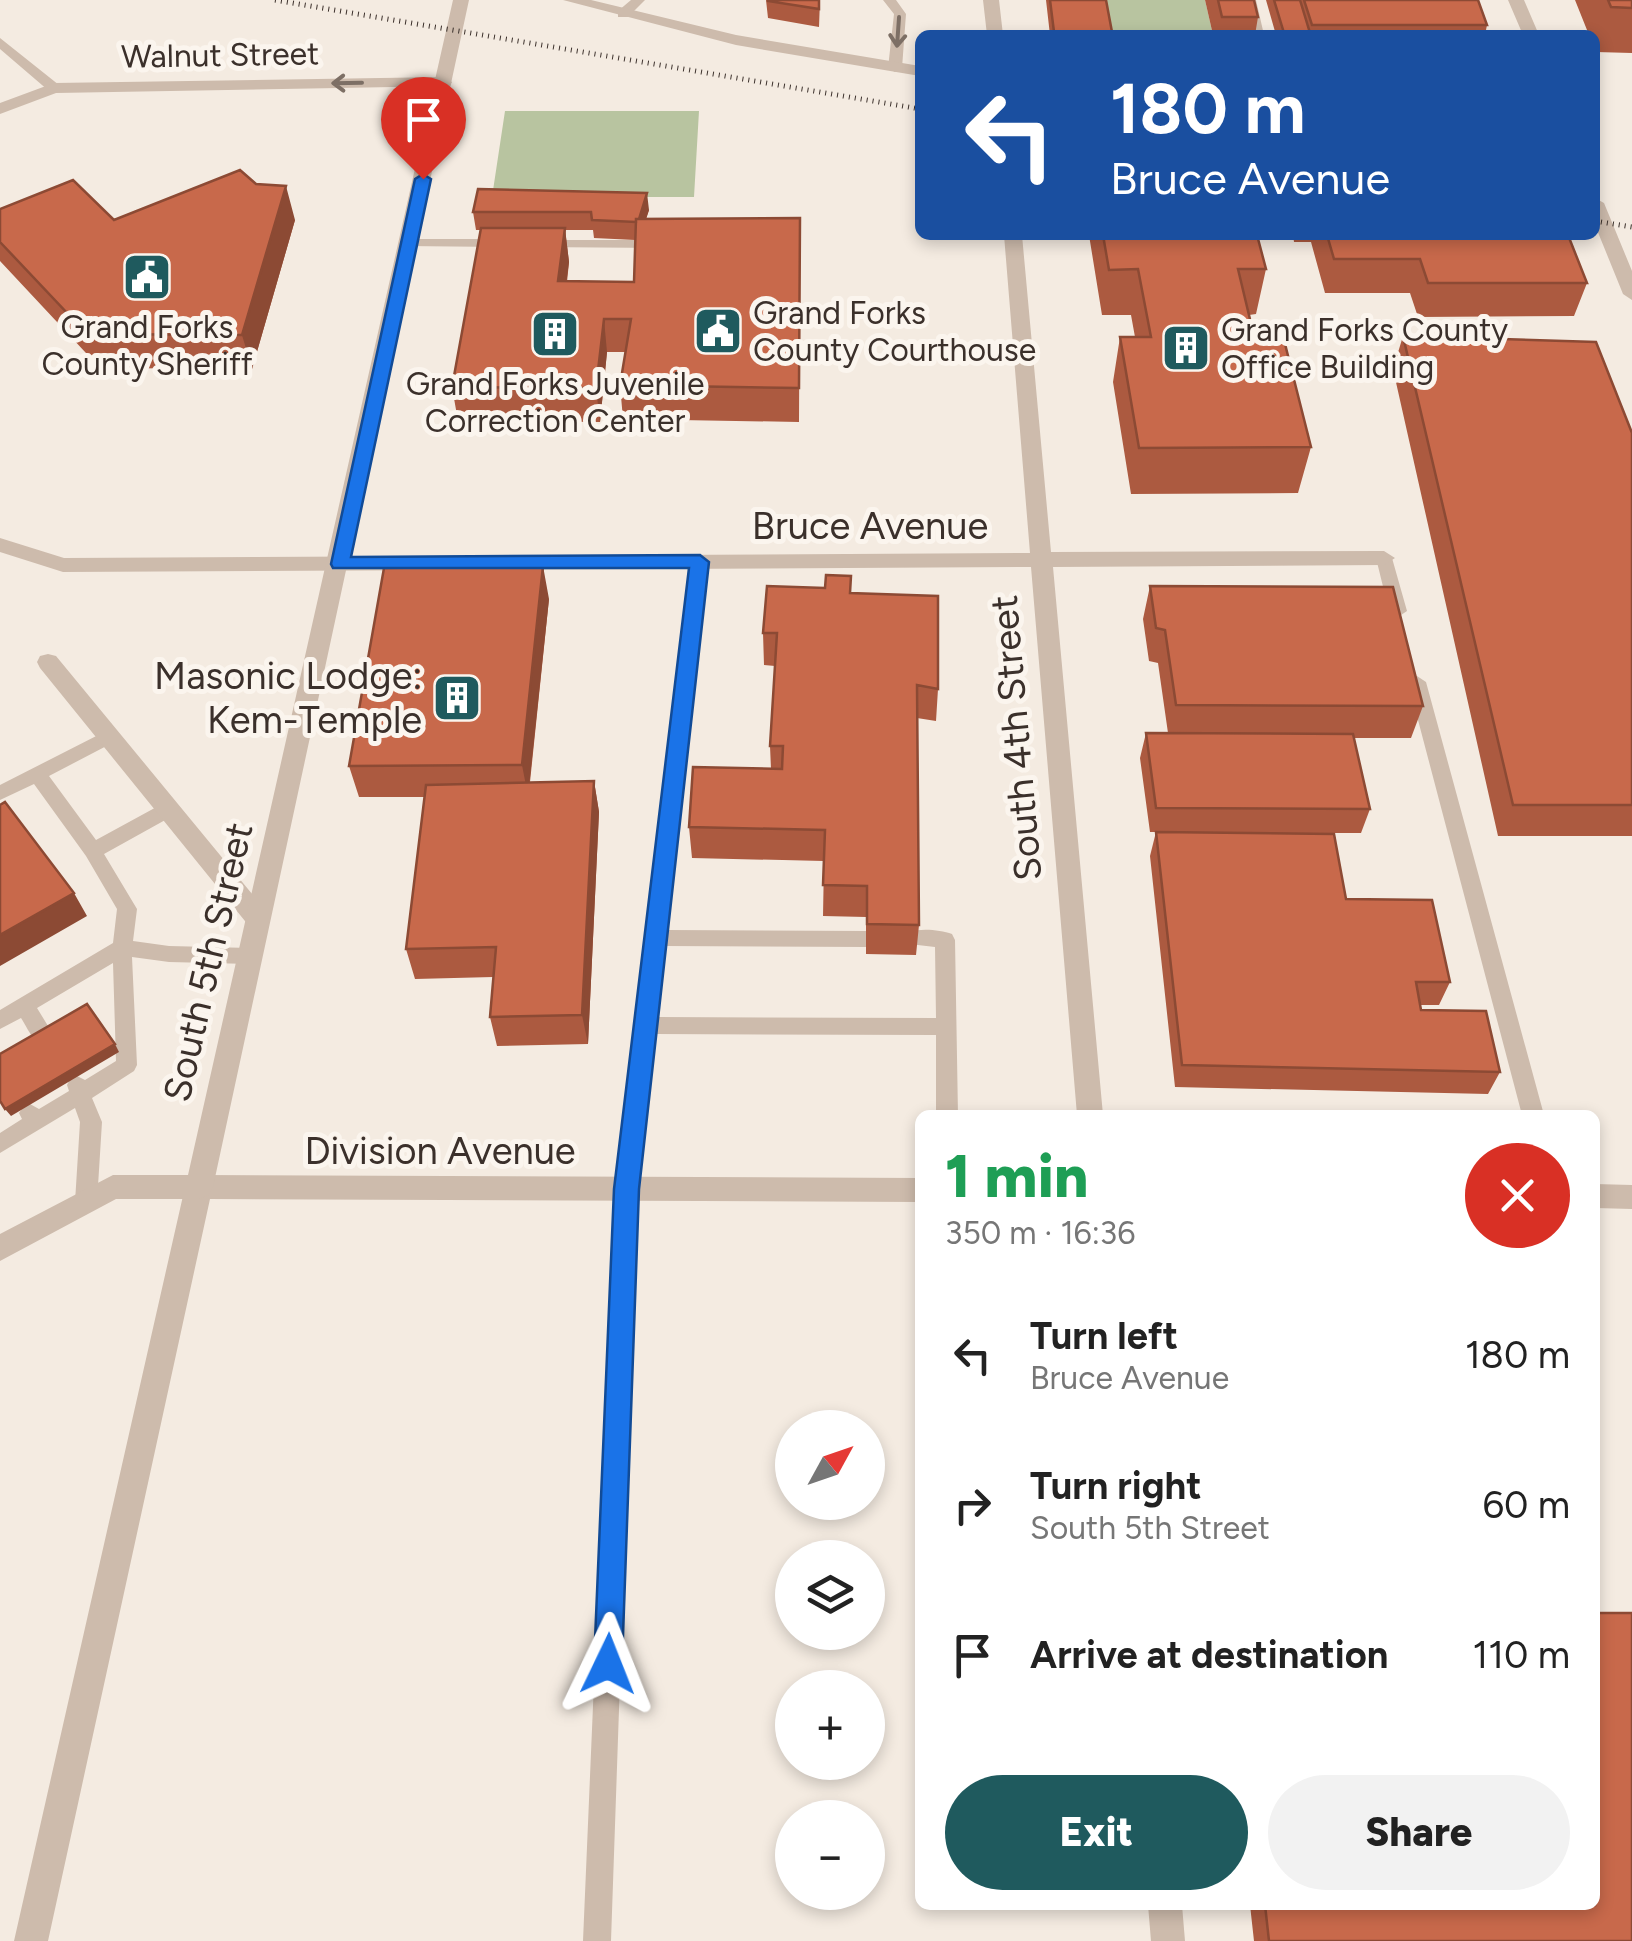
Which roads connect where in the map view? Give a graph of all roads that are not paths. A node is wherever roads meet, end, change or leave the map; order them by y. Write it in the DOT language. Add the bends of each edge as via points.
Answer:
graph roads {
  1 [pos="462,0"];
  2 [pos="571,0"];
  3 [pos="638,0"];
  4 [pos="889,0"];
  5 [pos="991,0"];
  6 [pos="1250,0"];
  7 [pos="1516,0"];
  8 [pos="623,14"];
  9 [pos="994,30"];
  10 [pos="1257,30"];
  11 [pos="1528,30"];
  12 [pos="0,42"];
  13 [pos="895,68"];
  14 [pos="915,70"];
  15 [pos="444,82"];
  16 [pos="54,88"];
  17 [pos="0,109"];
  18 [pos="1600,215"];
  19 [pos="1014,240"];
  20 [pos="409,243"];
  21 [pos="680,244"];
  22 [pos="1632,294"];
  23 [pos="0,545"];
  24 [pos="1384,558"];
  25 [pos="1044,560"];
  26 [pos="700,562"];
  27 [pos="340,564"];
  28 [pos="1404,633"];
  29 [pos="48,662"];
  30 [pos="1414,670"];
  31 [pos="110,736"];
  32 [pos="36,774"];
  33 [pos="0,793"];
  34 [pos="169,809"];
  35 [pos="93,851"];
  36 [pos="258,919"];
  37 [pos="656,938"];
  38 [pos="916,938"];
  39 [pos="866,939"];
  40 [pos="122,947"];
  41 [pos="250,956"];
  42 [pos="24,1006"];
  43 [pos="0,1020"];
  44 [pos="645,1025"];
  45 [pos="946,1026"];
  46 [pos="46,1039"];
  47 [pos="78,1086"];
  48 [pos="946,1110"];
  49 [pos="1090,1110"];
  50 [pos="1532,1110"];
  51 [pos="0,1144"];
  52 [pos="199,1187"];
  53 [pos="626,1189"];
  54 [pos="915,1190"];
  55 [pos="1600,1196"];
  56 [pos="1632,1197"];
  57 [pos="86,1202"];
  58 [pos="0,1248"];
  59 [pos="1165,1910"];
  60 [pos="32,1941"];
  61 [pos="598,1941"];
  62 [pos="1168,1941"];
  1 -- 15 [label="street, South 5th Street"];
  2 -- 8 [label="street"];
  3 -- 8 [label="lane"];
  4 -- 13 [label="lane, one-way" via="900,14"];
  5 -- 9 [label="street"];
  6 -- 10 [label="lane"];
  7 -- 11 [label="street"];
  8 -- 13 [label="street"];
  12 -- 16 [label="lane"];
  13 -- 14 [label="street"];
  15 -- 16 [label="street, Walnut Street, one-way"];
  15 -- 20 [label="street, South 5th Street"];
  16 -- 17 [label="street, Walnut Street"];
  18 -- 22 [label="street"];
  19 -- 25 [label="street, South 4th Street"];
  20 -- 21 [label="lane"];
  20 -- 27 [label="street, South 5th Street"];
  23 -- 27 [label="street, Bruce Avenue" via="63,564"];
  24 -- 25 [label="street, Bruce Avenue"];
  24 -- 28 [label="lane"];
  25 -- 26 [label="street, Bruce Avenue"];
  25 -- 49 [label="street, South 4th Street"];
  26 -- 27 [label="street, Bruce Avenue"];
  26 -- 37 [label="lane"];
  27 -- 36 [label="street, South 5th Street"];
  29 -- 31 [label="street"];
  30 -- 50 [label="lane"];
  31 -- 32 [label="lane"];
  31 -- 34 [label="street"];
  32 -- 33 [label="lane"];
  32 -- 35 [label="lane"];
  34 -- 35 [label="lane"];
  34 -- 36 [label="street"];
  35 -- 40 [label="lane" via="127,909"];
  36 -- 41 [label="street, South 5th Street"];
  37 -- 39 [label="lane"];
  37 -- 44 [label="lane"];
  38 -- 45 [label="lane" via="946,940"];
  40 -- 41 [label="lane"];
  40 -- 42 [label="lane"];
  40 -- 47 [label="lane" via="127,1065"];
  41 -- 52 [label="street, South 5th Street"];
  42 -- 43 [label="lane"];
  42 -- 46 [label="lane"];
  44 -- 45 [label="lane"];
  44 -- 53 [label="lane"];
  45 -- 48 [label="lane"];
  47 -- 51 [label="lane" via="31,1114"];
  47 -- 57 [label="lane" via="91,1122"];
  52 -- 53 [label="street, Division Avenue"];
  52 -- 57 [label="street, Division Avenue" via="113,1187"];
  52 -- 60 [label="street, South 5th Street"];
  53 -- 54 [label="street, Division Avenue"];
  53 -- 61 [label="lane"];
  55 -- 56 [label="street"];
  57 -- 58 [label="street, Division Avenue"];
  59 -- 62 [label="street"];
}
